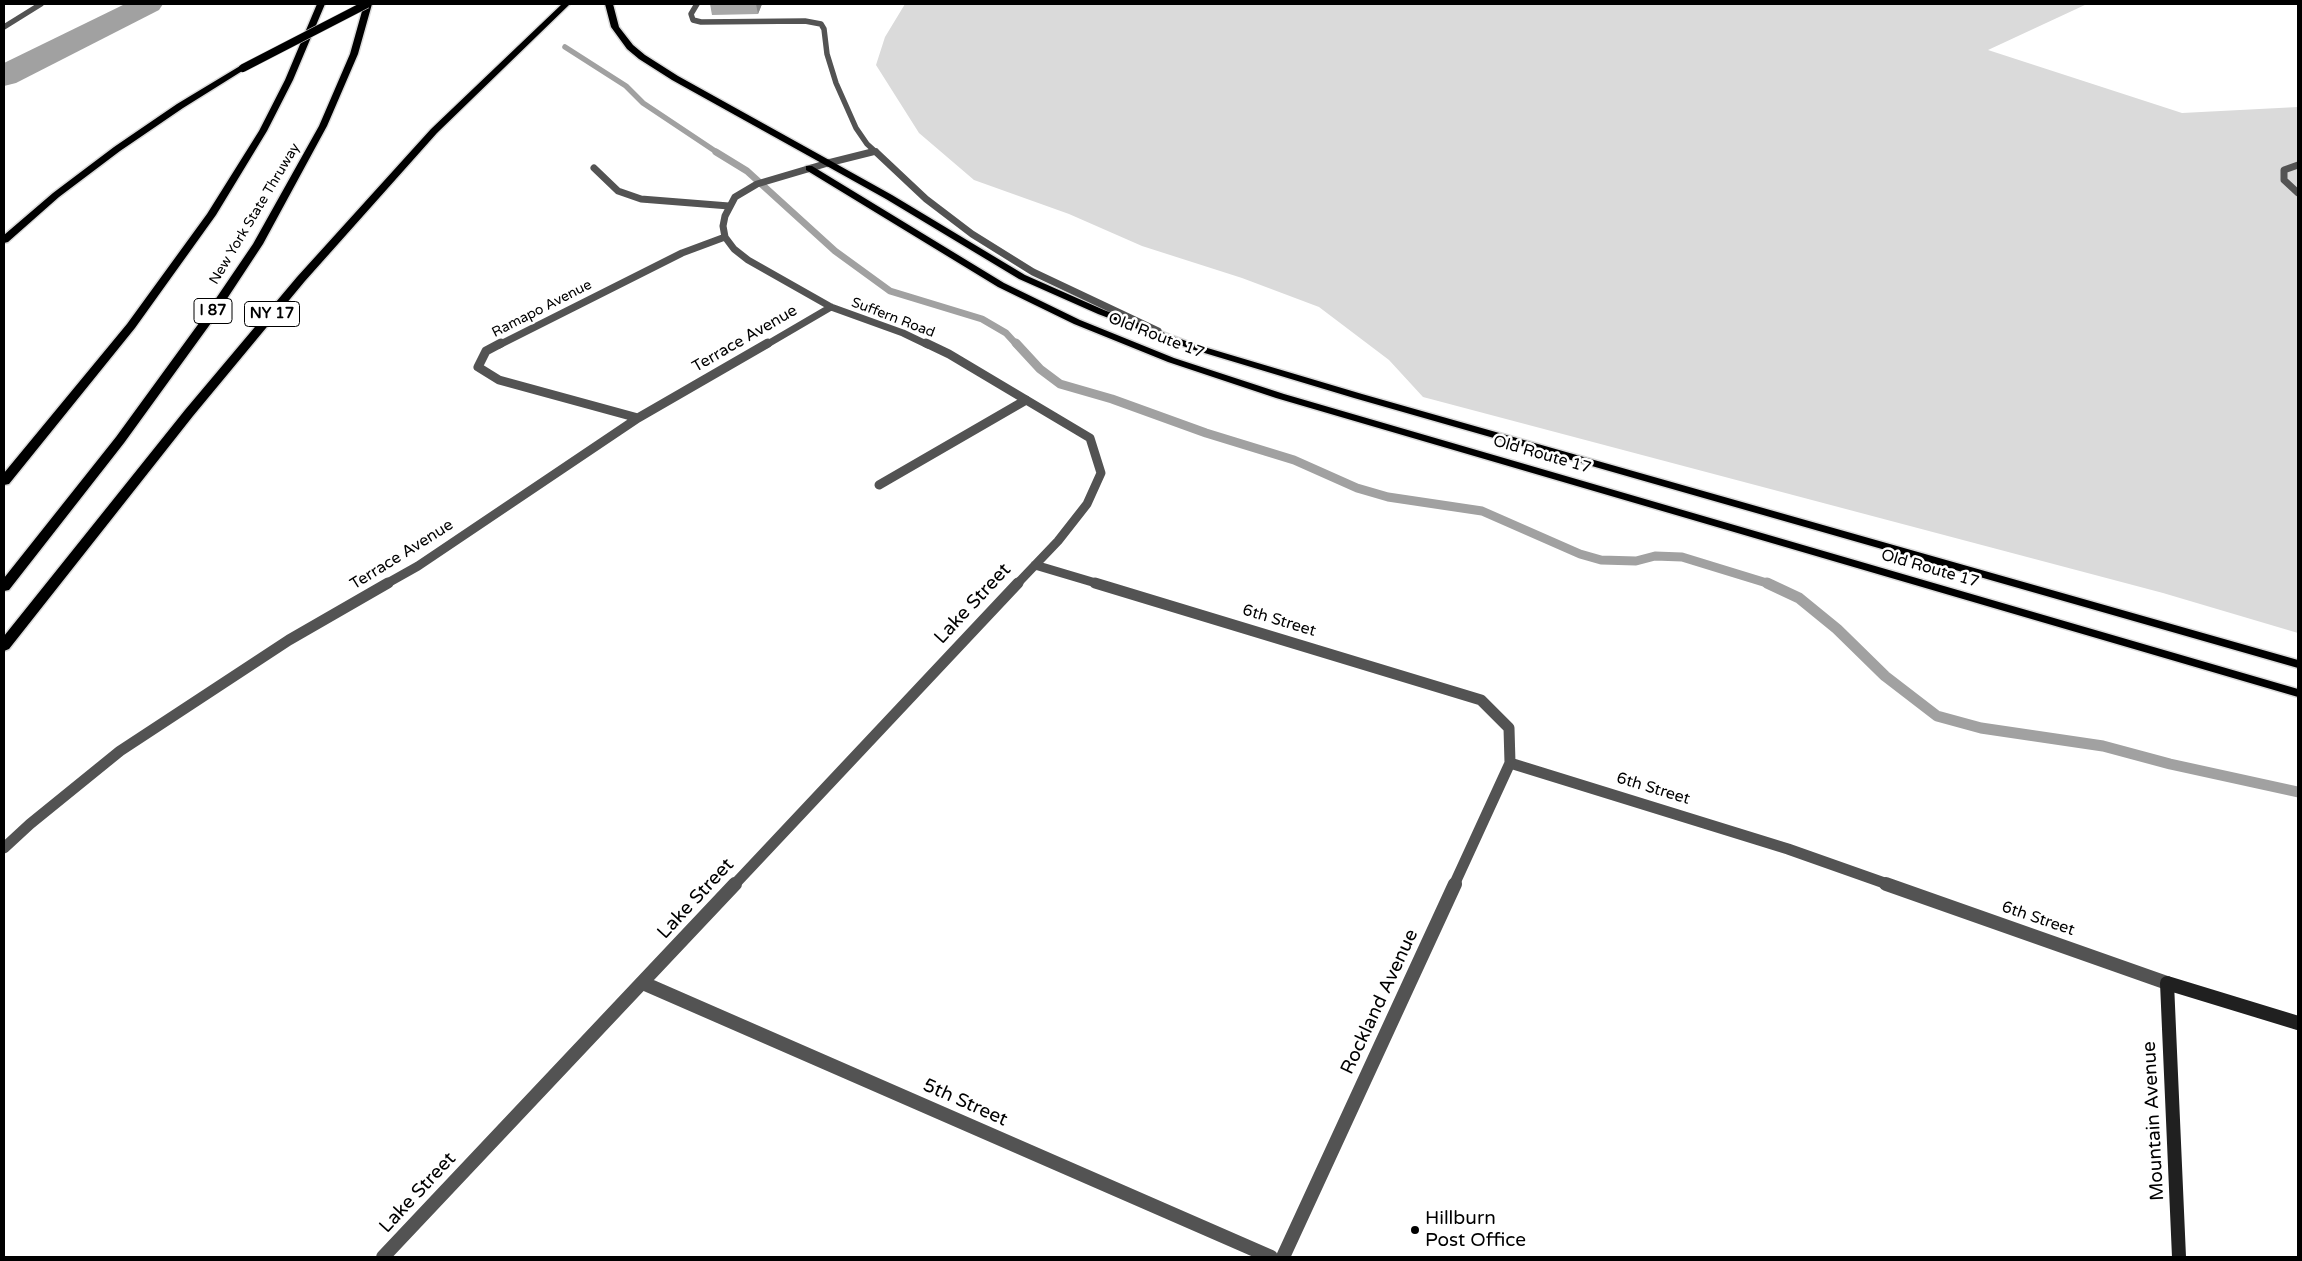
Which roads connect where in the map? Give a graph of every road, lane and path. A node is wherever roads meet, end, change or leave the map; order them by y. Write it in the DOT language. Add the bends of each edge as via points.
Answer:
graph roads {
  1 [pos="41,4"];
  2 [pos="321,4"];
  3 [pos="368,4"];
  4 [pos="566,4"];
  5 [pos="609,4"];
  6 [pos="697,4"];
  7 [pos="4,27"];
  8 [pos="876,151"];
  9 [pos="828,163"];
  10 [pos="2298,165"];
  11 [pos="594,168"];
  12 [pos="809,168"];
  13 [pos="2298,193"];
  14 [pos="729,206"];
  15 [pos="724,237"];
  16 [pos="4,240"];
  17 [pos="831,307"];
  18 [pos="1244,363"];
  19 [pos="1026,400"];
  20 [pos="638,418"];
  21 [pos="4,481"];
  22 [pos="879,485"];
  23 [pos="1035,565"];
  24 [pos="4,587"];
  25 [pos="4,646"];
  26 [pos="2298,664"];
  27 [pos="2298,693"];
  28 [pos="1510,763"];
  29 [pos="4,848"];
  30 [pos="643,983"];
  31 [pos="2167,983"];
  32 [pos="2298,1023"];
  33 [pos="383,1257"];
  34 [pos="1271,1257"];
  35 [pos="1283,1257"];
  36 [pos="2179,1257"];
  1 -- 7 [label="street"];
  2 -- 21 [label="highway" via="290,80 211,215 131,326"];
  3 -- 16 [label="highway, bridge" via="243,68 180,106 56,195"];
  3 -- 24 [label="highway, New York State Thruway / I 87" via="348,68 323,126 258,244 202,328 120,440"];
  4 -- 25 [label="highway, NY 17" via="440,125 301,278 188,413"];
  5 -- 9 [label="highway" via="615,27 642,58"];
  6 -- 8 [label="street" via="691,14 693,20 700,22 806,21 821,24 827,54 842,97 856,128"];
  8 -- 9 [label="street"];
  8 -- 18 [label="street" via="947,216 1033,272 1150,328"];
  9 -- 12 [label="street"];
  9 -- 18 [label="main road, Old Route 17" via="1029,280 1142,329"];
  10 -- 13 [label="street" via="2284,170 2284,180"];
  11 -- 14 [label="street" via="618,191 641,199"];
  12 -- 14 [label="street" via="757,184 735,197"];
  12 -- 27 [label="main road, Old Route 17" via="1001,285 1077,322 1171,360 1290,398"];
  14 -- 15 [label="street" via="723,226"];
  15 -- 17 [label="street, Suffern Road" via="748,260"];
  15 -- 20 [label="street, Ramapo Avenue" via="682,253 486,352 478,366 499,380"];
  17 -- 19 [label="street, Suffern Road" via="949,354"];
  17 -- 20 [label="street, Terrace Avenue"];
  18 -- 26 [label="main road, Old Route 17"];
  19 -- 22 [label="street"];
  19 -- 23 [label="street, Suffern Road" via="1090,438 1101,473 1087,504"];
  20 -- 29 [label="street, Terrace Avenue" via="418,566 290,640 120,750"];
  23 -- 28 [label="street, 6th Street" via="1481,700 1509,728"];
  23 -- 30 [label="street, Lake Street"];
  28 -- 31 [label="street, 6th Street" via="1788,849"];
  28 -- 35 [label="street, Rockland Avenue"];
  30 -- 33 [label="street, Lake Street"];
  30 -- 34 [label="street, 5th Street"];
  31 -- 32 [label="street, 6th Street"];
  31 -- 36 [label="street, Mountain Avenue"];
}
